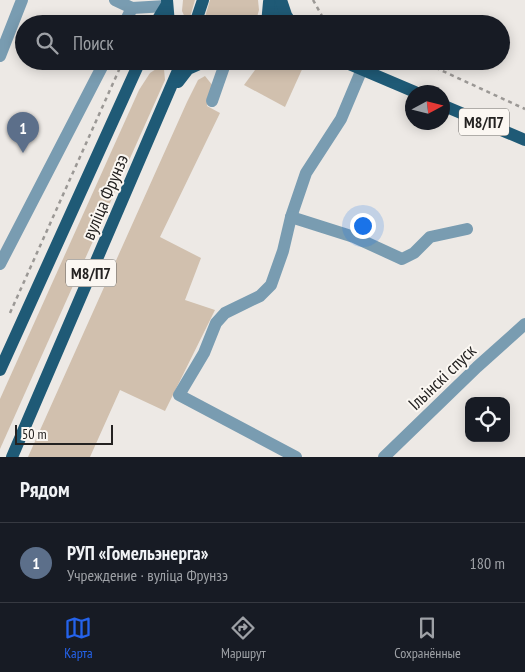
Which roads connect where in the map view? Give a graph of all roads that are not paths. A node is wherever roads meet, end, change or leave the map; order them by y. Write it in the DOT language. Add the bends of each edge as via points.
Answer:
graph roads {
  1 [pos="22,0"];
  2 [pos="115,0"];
  3 [pos="203,0"];
  4 [pos="269,0"];
  5 [pos="281,0"];
  6 [pos="167,3"];
  7 [pos="132,8"];
  8 [pos="16,15"];
  9 [pos="128,15"];
  10 [pos="160,15"];
  11 [pos="198,15"];
  12 [pos="269,15"];
  13 [pos="276,15"];
  14 [pos="286,15"];
  15 [pos="15,18"];
  16 [pos="0,56"];
  17 [pos="100,70"];
  18 [pos="136,70"];
  19 [pos="179,70"];
  20 [pos="187,70"];
  21 [pos="223,70"];
  22 [pos="362,70"];
  23 [pos="405,88"];
  24 [pos="171,90"];
  25 [pos="212,101"];
  26 [pos="450,107"];
  27 [pos="525,140"];
  28 [pos="291,217"];
  29 [pos="468,229"];
  30 [pos="0,264"];
  31 [pos="525,324"];
  32 [pos="0,370"];
  33 [pos="12,457"];
  34 [pos="296,457"];
  35 [pos="384,457"];
  1 -- 8 [label="street"];
  2 -- 7 [label="street"];
  3 -- 11 [label="main road"];
  4 -- 12 [label="main road"];
  4 -- 13 [label="main road"];
  5 -- 14 [label="main road"];
  6 -- 7 [label="street"];
  6 -- 10 [label="main road"];
  7 -- 9 [label="street"];
  15 -- 16 [label="street"];
  17 -- 30 [label="street"];
  18 -- 32 [label="main road, вуліца Фрунзэ / М8/П7"];
  19 -- 24 [label="main road, вуліца Фрунзэ"];
  20 -- 24 [label="main road, М8/П7"];
  21 -- 25 [label="street"];
  22 -- 23 [label="main road"];
  22 -- 28 [label="street" via="341,119 306,173"];
  24 -- 33 [label="main road, вуліца Фрунзэ / М8/П7"];
  26 -- 27 [label="main road, М8/П7"];
  28 -- 29 [label="street" via="354,237 402,259 414,253 430,237"];
  28 -- 34 [label="street" via="271,285 260,296 225,313 216,323 204,353 179,395"];
  31 -- 35 [label="street, Ільінскі спуск"];
}
